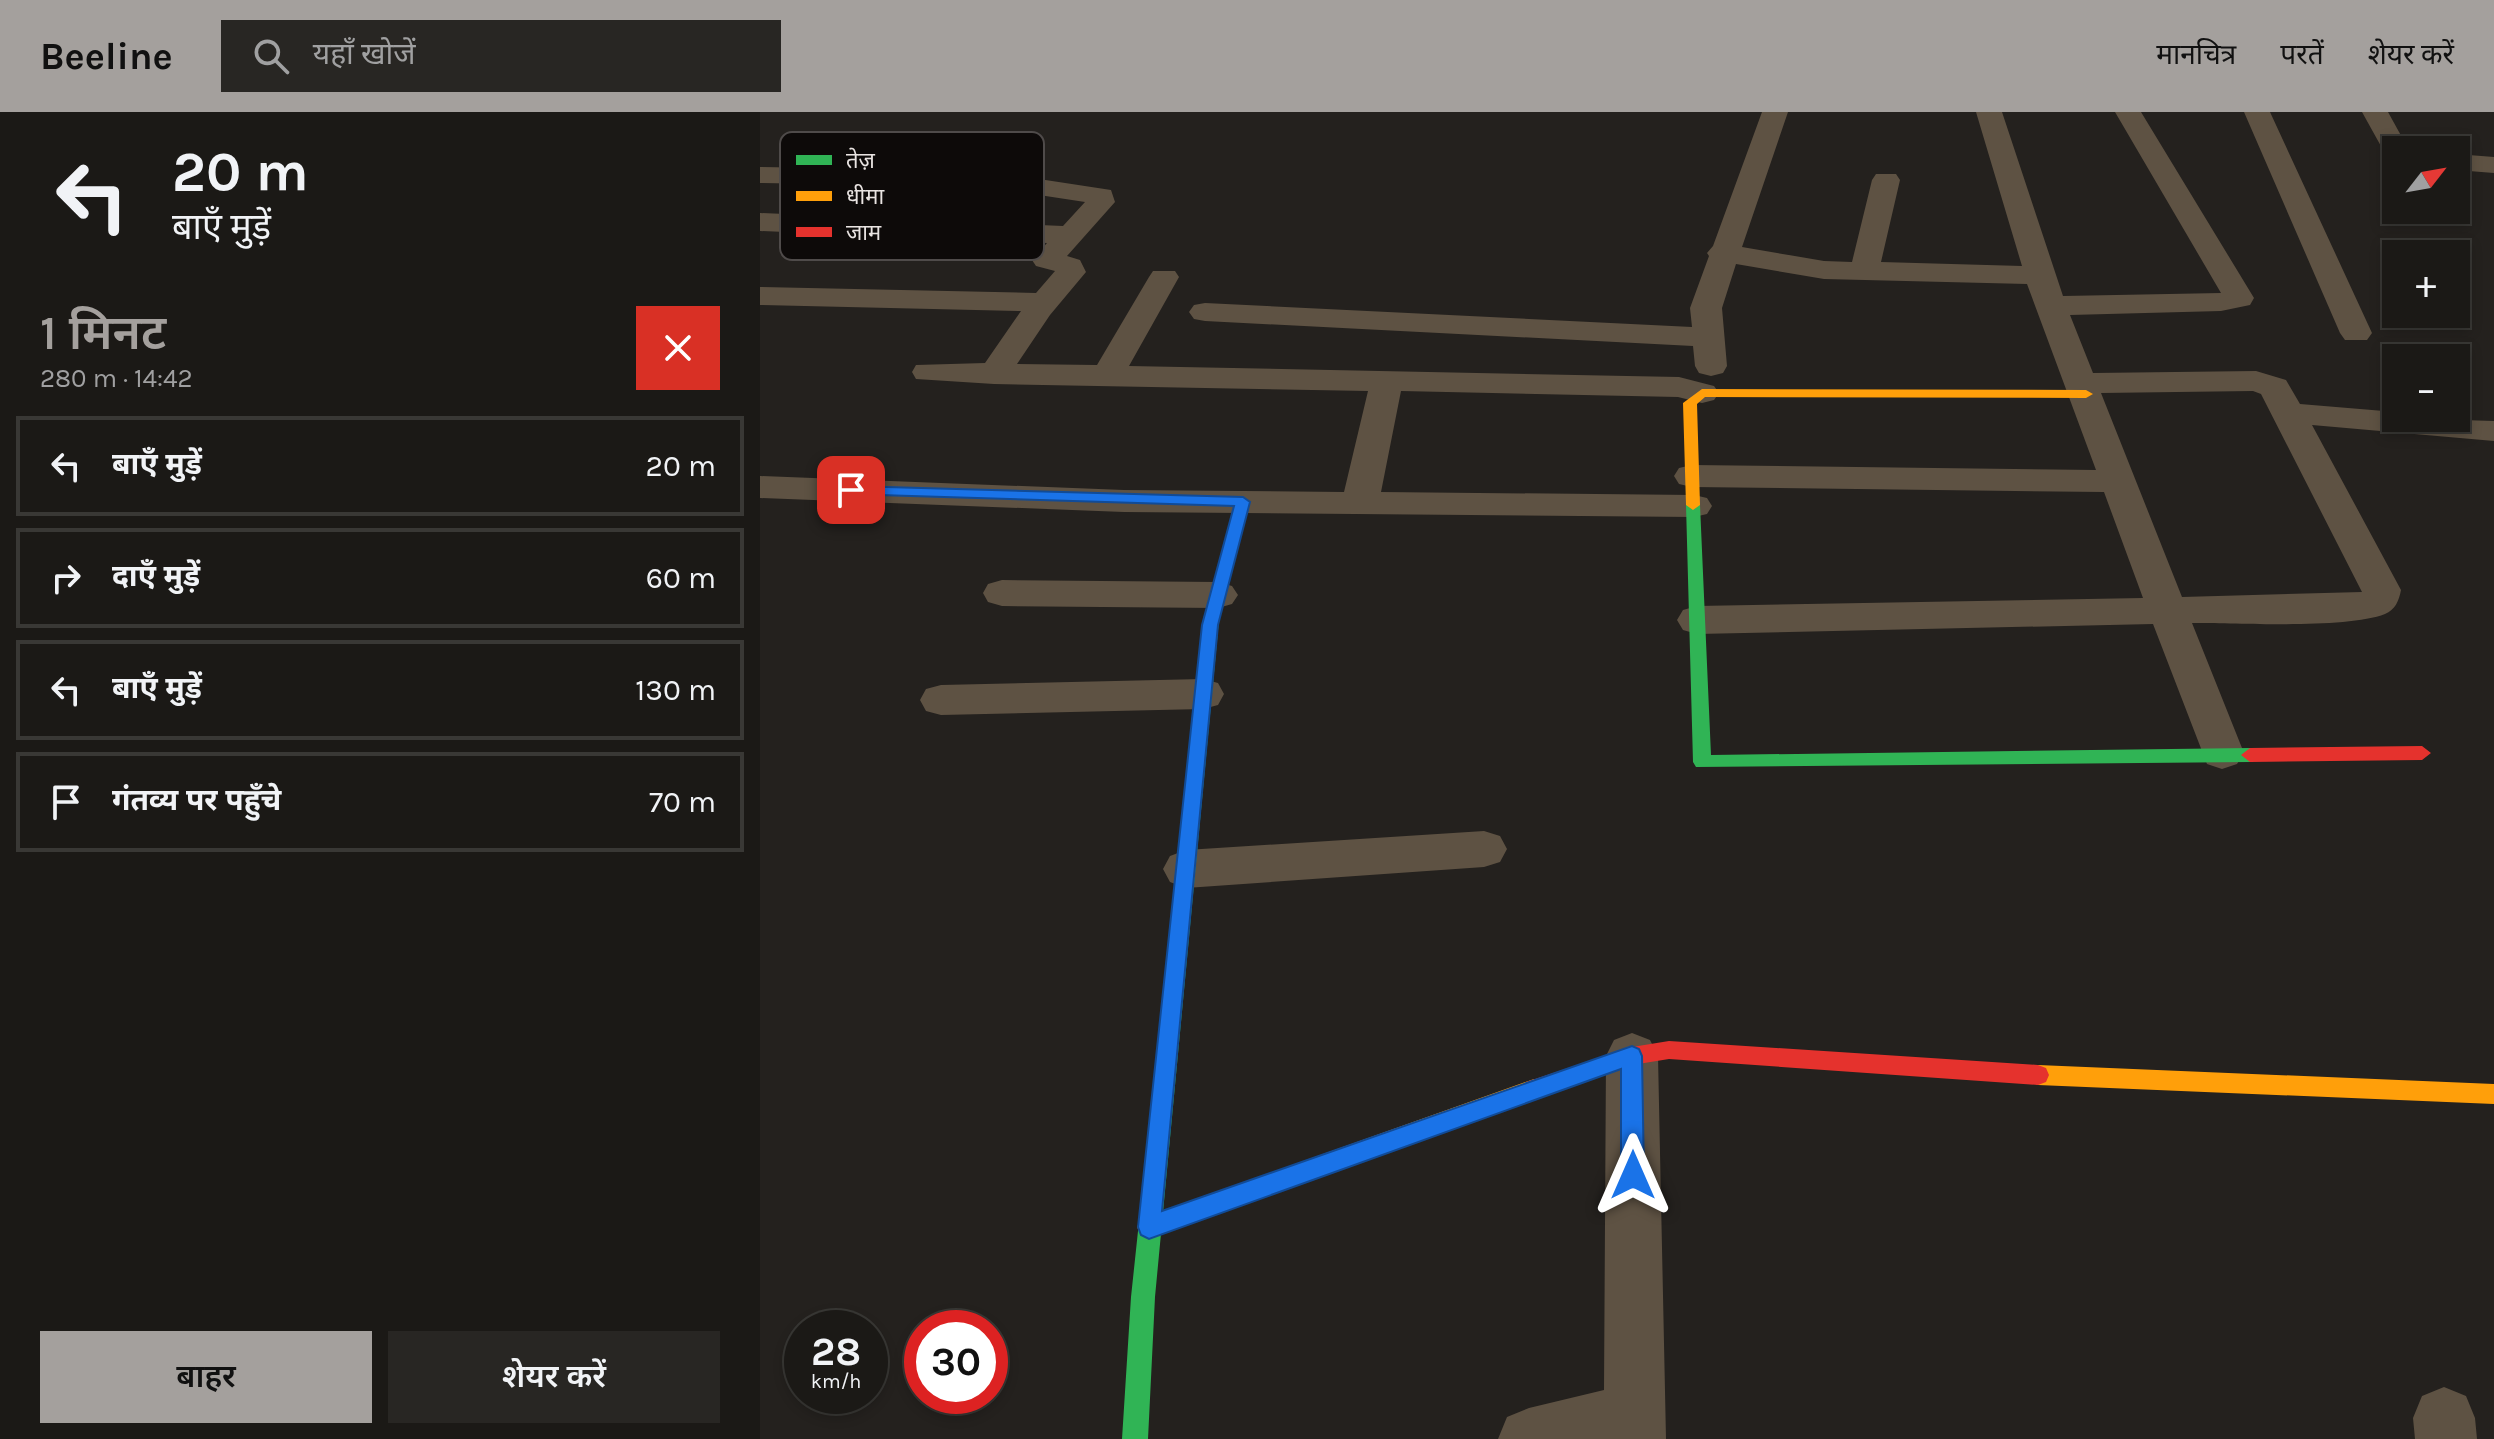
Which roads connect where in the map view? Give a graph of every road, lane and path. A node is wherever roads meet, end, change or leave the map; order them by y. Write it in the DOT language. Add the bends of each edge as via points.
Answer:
graph roads {
  1 [pos="1775,112"];
  2 [pos="1989,112"];
  3 [pos="2128,112"];
  4 [pos="2257,112"];
  5 [pos="2375,112"];
  6 [pos="2388,136"];
  7 [pos="2470,163"];
  8 [pos="2494,165"];
  9 [pos="760,175"];
  10 [pos="780,175"];
  11 [pos="1886,180"];
  12 [pos="1044,188"];
  13 [pos="760,222"];
  14 [pos="780,223"];
  15 [pos="1044,234"];
  16 [pos="1070,235"];
  17 [pos="1722,253"];
  18 [pos="1864,272"];
  19 [pos="1164,277"];
  20 [pos="2046,290"];
  21 [pos="760,296"];
  22 [pos="1045,302"];
  23 [pos="1205,312"];
  24 [pos="1314,318"];
  25 [pos="2356,333"];
  26 [pos="1709,337"];
  27 [pos="928,372"];
  28 [pos="994,374"];
  29 [pos="1107,376"];
  30 [pos="1300,380"];
  31 [pos="1387,381"];
  32 [pos="2083,389"];
  33 [pos="1708,393"];
  34 [pos="2287,413"];
  35 [pos="2494,431"];
  36 [pos="2119,481"];
  37 [pos="760,487"];
  38 [pos="1693,491"];
  39 [pos="1243,502"];
  40 [pos="1360,503"];
  41 [pos="1002,593"];
  42 [pos="1218,595"];
  43 [pos="2169,612"];
  44 [pos="1697,620"];
  45 [pos="1203,694"];
  46 [pos="941,700"];
  47 [pos="2222,753"];
  48 [pos="2422,753"];
  49 [pos="1484,849"];
  50 [pos="1186,869"];
  51 [pos="1632,1056"];
  52 [pos="2494,1094"];
  53 [pos="1149,1227"];
  54 [pos="1635,1426"];
  55 [pos="1135,1439"];
  56 [pos="1529,1439"];
  1 -- 17 [label="street"];
  2 -- 20 [label="street"];
  3 -- 20 [label="street" via="2239,298 2221,302"];
  4 -- 25 [label="street"];
  5 -- 6 [label="street"];
  7 -- 8 [label="street"];
  9 -- 10 [label="street"];
  11 -- 18 [label="street"];
  12 -- 16 [label="street" via="1101,196"];
  13 -- 14 [label="street"];
  15 -- 16 [label="street"];
  16 -- 22 [label="street" via="1047,260 1065,264 1071,272"];
  17 -- 18 [label="street" via="1796,267"];
  17 -- 26 [label="street" via="1706,308"];
  18 -- 20 [label="street"];
  19 -- 29 [label="street"];
  20 -- 32 [label="street"];
  21 -- 22 [label="street"];
  22 -- 28 [label="street"];
  23 -- 24 [label="street"];
  24 -- 26 [label="street"];
  24 -- 30 [label="street"];
  26 -- 33 [label="street"];
  27 -- 28 [label="street"];
  28 -- 29 [label="street"];
  29 -- 30 [label="street"];
  30 -- 31 [label="street"];
  31 -- 33 [label="street" via="1679,387"];
  31 -- 40 [label="street"];
  32 -- 33 [label="street"];
  32 -- 34 [label="street" via="2256,381 2274,387"];
  32 -- 36 [label="street"];
  33 -- 38 [label="street" via="1690,403"];
  34 -- 35 [label="street"];
  34 -- 43 [label="street" via="2382,590 2380,599 2350,607"];
  36 -- 38 [label="street"];
  36 -- 43 [label="street"];
  37 -- 39 [label="street"];
  38 -- 40 [label="street"];
  38 -- 44 [label="street"];
  39 -- 40 [label="street"];
  39 -- 42 [label="street"];
  41 -- 42 [label="street"];
  42 -- 45 [label="street"];
  43 -- 44 [label="street"];
  43 -- 47 [label="street"];
  44 -- 47 [label="street" via="1702,762"];
  45 -- 46 [label="street"];
  45 -- 50 [label="street"];
  47 -- 48 [label="street"];
  49 -- 50 [label="street"];
  50 -- 53 [label="street"];
  51 -- 52 [label="street" via="1717,1051 2123,1081"];
  51 -- 53 [label="street"];
  51 -- 54 [label="street"];
  53 -- 55 [label="street"];
  54 -- 56 [label="street"];
}
